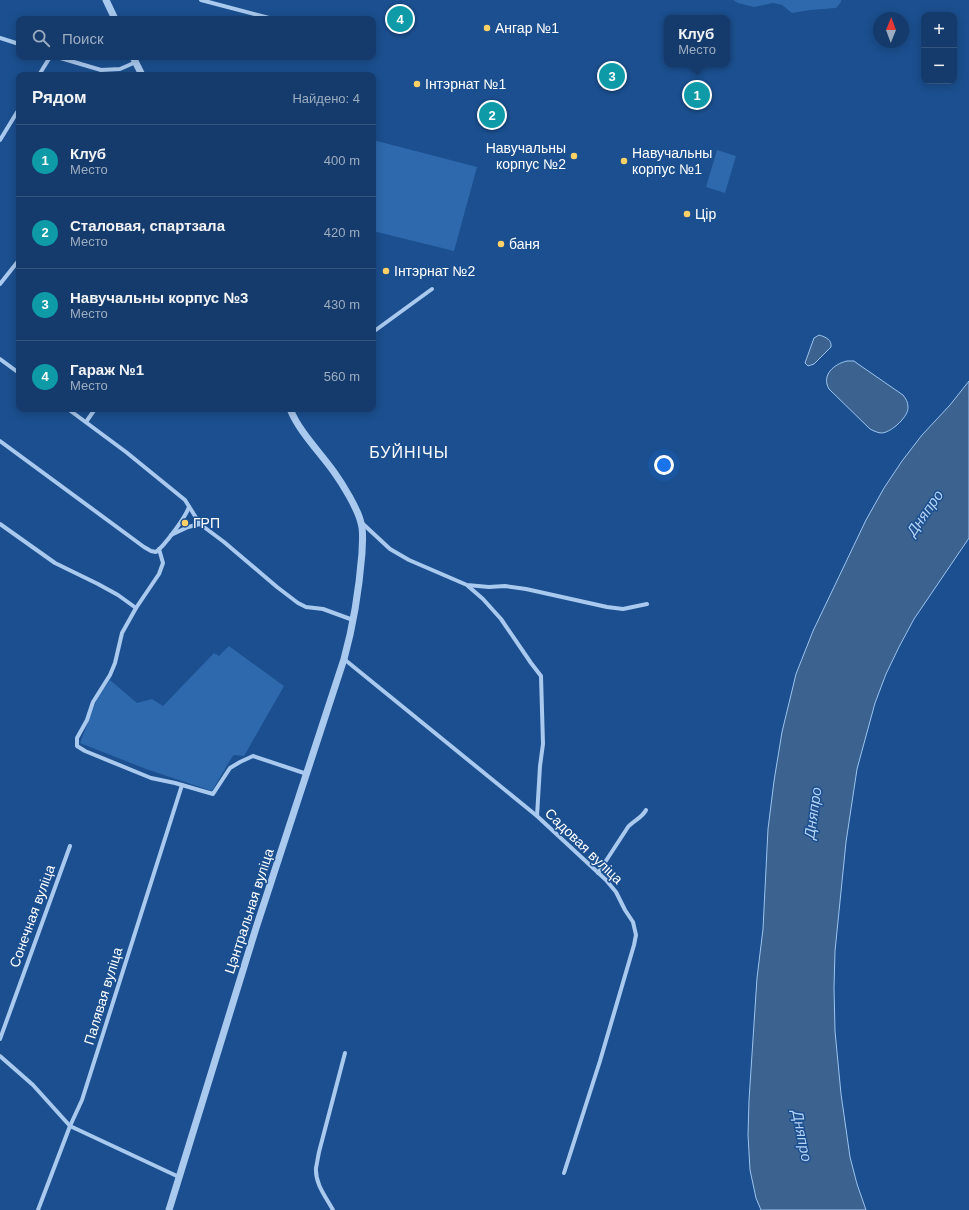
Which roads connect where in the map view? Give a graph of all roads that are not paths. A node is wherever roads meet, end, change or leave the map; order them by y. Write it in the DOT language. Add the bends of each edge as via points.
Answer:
graph roads {
  1 [pos="106,0"];
  2 [pos="201,0"];
  3 [pos="114,16"];
  4 [pos="262,16"];
  5 [pos="0,38"];
  6 [pos="16,43"];
  7 [pos="48,60"];
  8 [pos="67,60"];
  9 [pos="134,60"];
  10 [pos="42,72"];
  11 [pos="140,72"];
  12 [pos="16,114"];
  13 [pos="0,140"];
  14 [pos="16,264"];
  15 [pos="0,284"];
  16 [pos="432,290"];
  17 [pos="376,330"];
  18 [pos="0,359"];
  19 [pos="16,371"];
  20 [pos="72,412"];
  21 [pos="94,412"];
  22 [pos="292,412"];
  23 [pos="86,422"];
  24 [pos="0,441"];
  25 [pos="189,507"];
  26 [pos="361,523"];
  27 [pos="0,524"];
  28 [pos="200,524"];
  29 [pos="169,536"];
  30 [pos="159,549"];
  31 [pos="467,585"];
  32 [pos="647,604"];
  33 [pos="136,608"];
  34 [pos="354,620"];
  35 [pos="344,659"];
  36 [pos="307,774"];
  37 [pos="182,785"];
  38 [pos="646,810"];
  39 [pos="537,816"];
  40 [pos="70,846"];
  41 [pos="598,873"];
  42 [pos="0,1039"];
  43 [pos="345,1053"];
  44 [pos="0,1056"];
  45 [pos="70,1126"];
  46 [pos="564,1173"];
  47 [pos="179,1177"];
  48 [pos="38,1210"];
  49 [pos="169,1210"];
  50 [pos="333,1210"];
  1 -- 3 [label="street"];
  2 -- 4 [label="street"];
  5 -- 6 [label="street"];
  7 -- 10 [label="street"];
  8 -- 9 [label="street" via="101,70 120,69"];
  9 -- 11 [label="street"];
  12 -- 13 [label="street"];
  14 -- 15 [label="street"];
  16 -- 17 [label="street"];
  18 -- 19 [label="street"];
  20 -- 23 [label="street"];
  21 -- 23 [label="street"];
  22 -- 26 [label="street, Цэнтральная вуліца" via="343,486"];
  23 -- 25 [label="street" via="185,500"];
  24 -- 30 [label="street" via="151,552"];
  25 -- 28 [label="street"];
  25 -- 29 [label="street"];
  26 -- 31 [label="street" via="390,549"];
  26 -- 34 [label="street, Цэнтральная вуліца" via="361,561"];
  27 -- 33 [label="street" via="55,563 118,595"];
  28 -- 29 [label="street"];
  28 -- 34 [label="street" via="302,605"];
  29 -- 30 [label="street"];
  30 -- 33 [label="street" via="163,563 159,574"];
  31 -- 32 [label="street" via="526,589 623,609"];
  31 -- 39 [label="street" via="501,619 541,676 543,744"];
  33 -- 37 [label="street" via="122,634 110,675 93,702 77,738 77,746 150,778"];
  34 -- 35 [label="street, Цэнтральная вуліца"];
  35 -- 36 [label="street, Цэнтральная вуліца"];
  35 -- 39 [label="street, Садовая вуліца"];
  36 -- 37 [label="street" via="254,756 230,768 213,794"];
  36 -- 47 [label="street, Цэнтральная вуліца"];
  37 -- 45 [label="street, Палявая вуліца" via="82,1100"];
  38 -- 41 [label="street" via="631,824"];
  39 -- 41 [label="street, Садовая вуліца"];
  40 -- 42 [label="street, Сонечная вуліца"];
  41 -- 46 [label="street, Садовая вуліца" via="616,892 633,922 636,934 600,1061"];
  43 -- 50 [label="street" via="316,1168 319,1185"];
  44 -- 45 [label="street" via="33,1085"];
  45 -- 47 [label="street"];
  45 -- 48 [label="street, Палявая вуліца"];
  47 -- 49 [label="street, Цэнтральная вуліца"];
}
